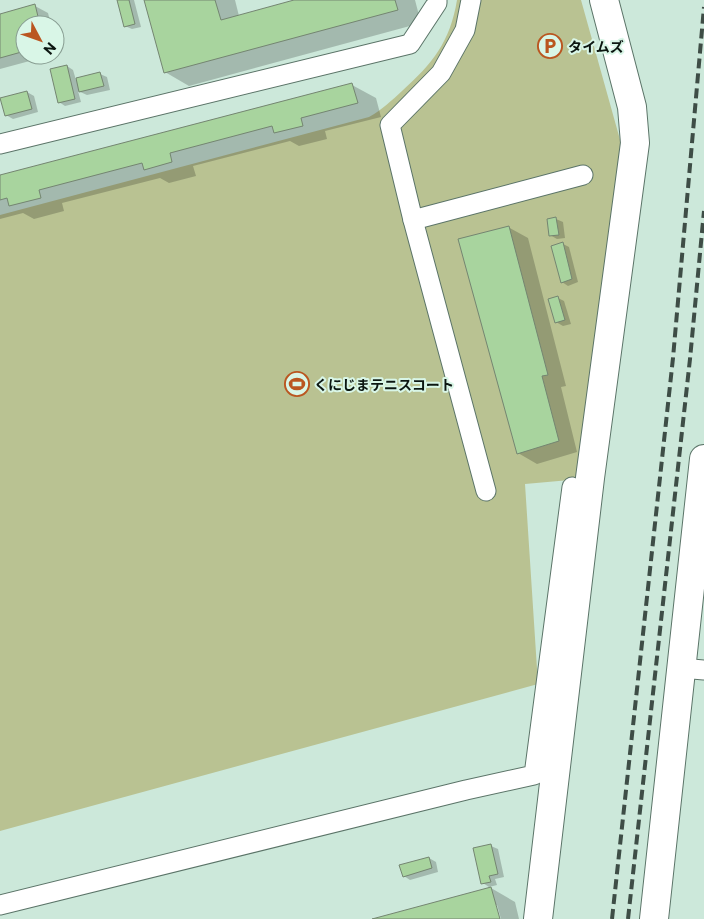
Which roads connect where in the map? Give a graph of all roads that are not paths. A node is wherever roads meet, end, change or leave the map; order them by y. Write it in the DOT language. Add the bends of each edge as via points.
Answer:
graph roads {
  1 [pos="437,0"];
  2 [pos="471,0"];
  3 [pos="604,0"];
  4 [pos="0,144"];
  5 [pos="583,175"];
  6 [pos="413,220"];
  7 [pos="703,472"];
  8 [pos="572,487"];
  9 [pos="486,491"];
  10 [pos="692,669"];
  11 [pos="0,905"];
  12 [pos="538,919"];
  13 [pos="654,919"];
  1 -- 4 [label="lane" via="410,44"];
  2 -- 6 [label="lane" via="465,30 441,73 390,126"];
  3 -- 12 [label="street" via="632,107 635,143 590,478"];
  5 -- 6 [label="lane"];
  6 -- 9 [label="lane"];
  7 -- 10 [label="street"];
  8 -- 11 [label="lane" via="534,775"];
  10 -- 13 [label="street"];
}
